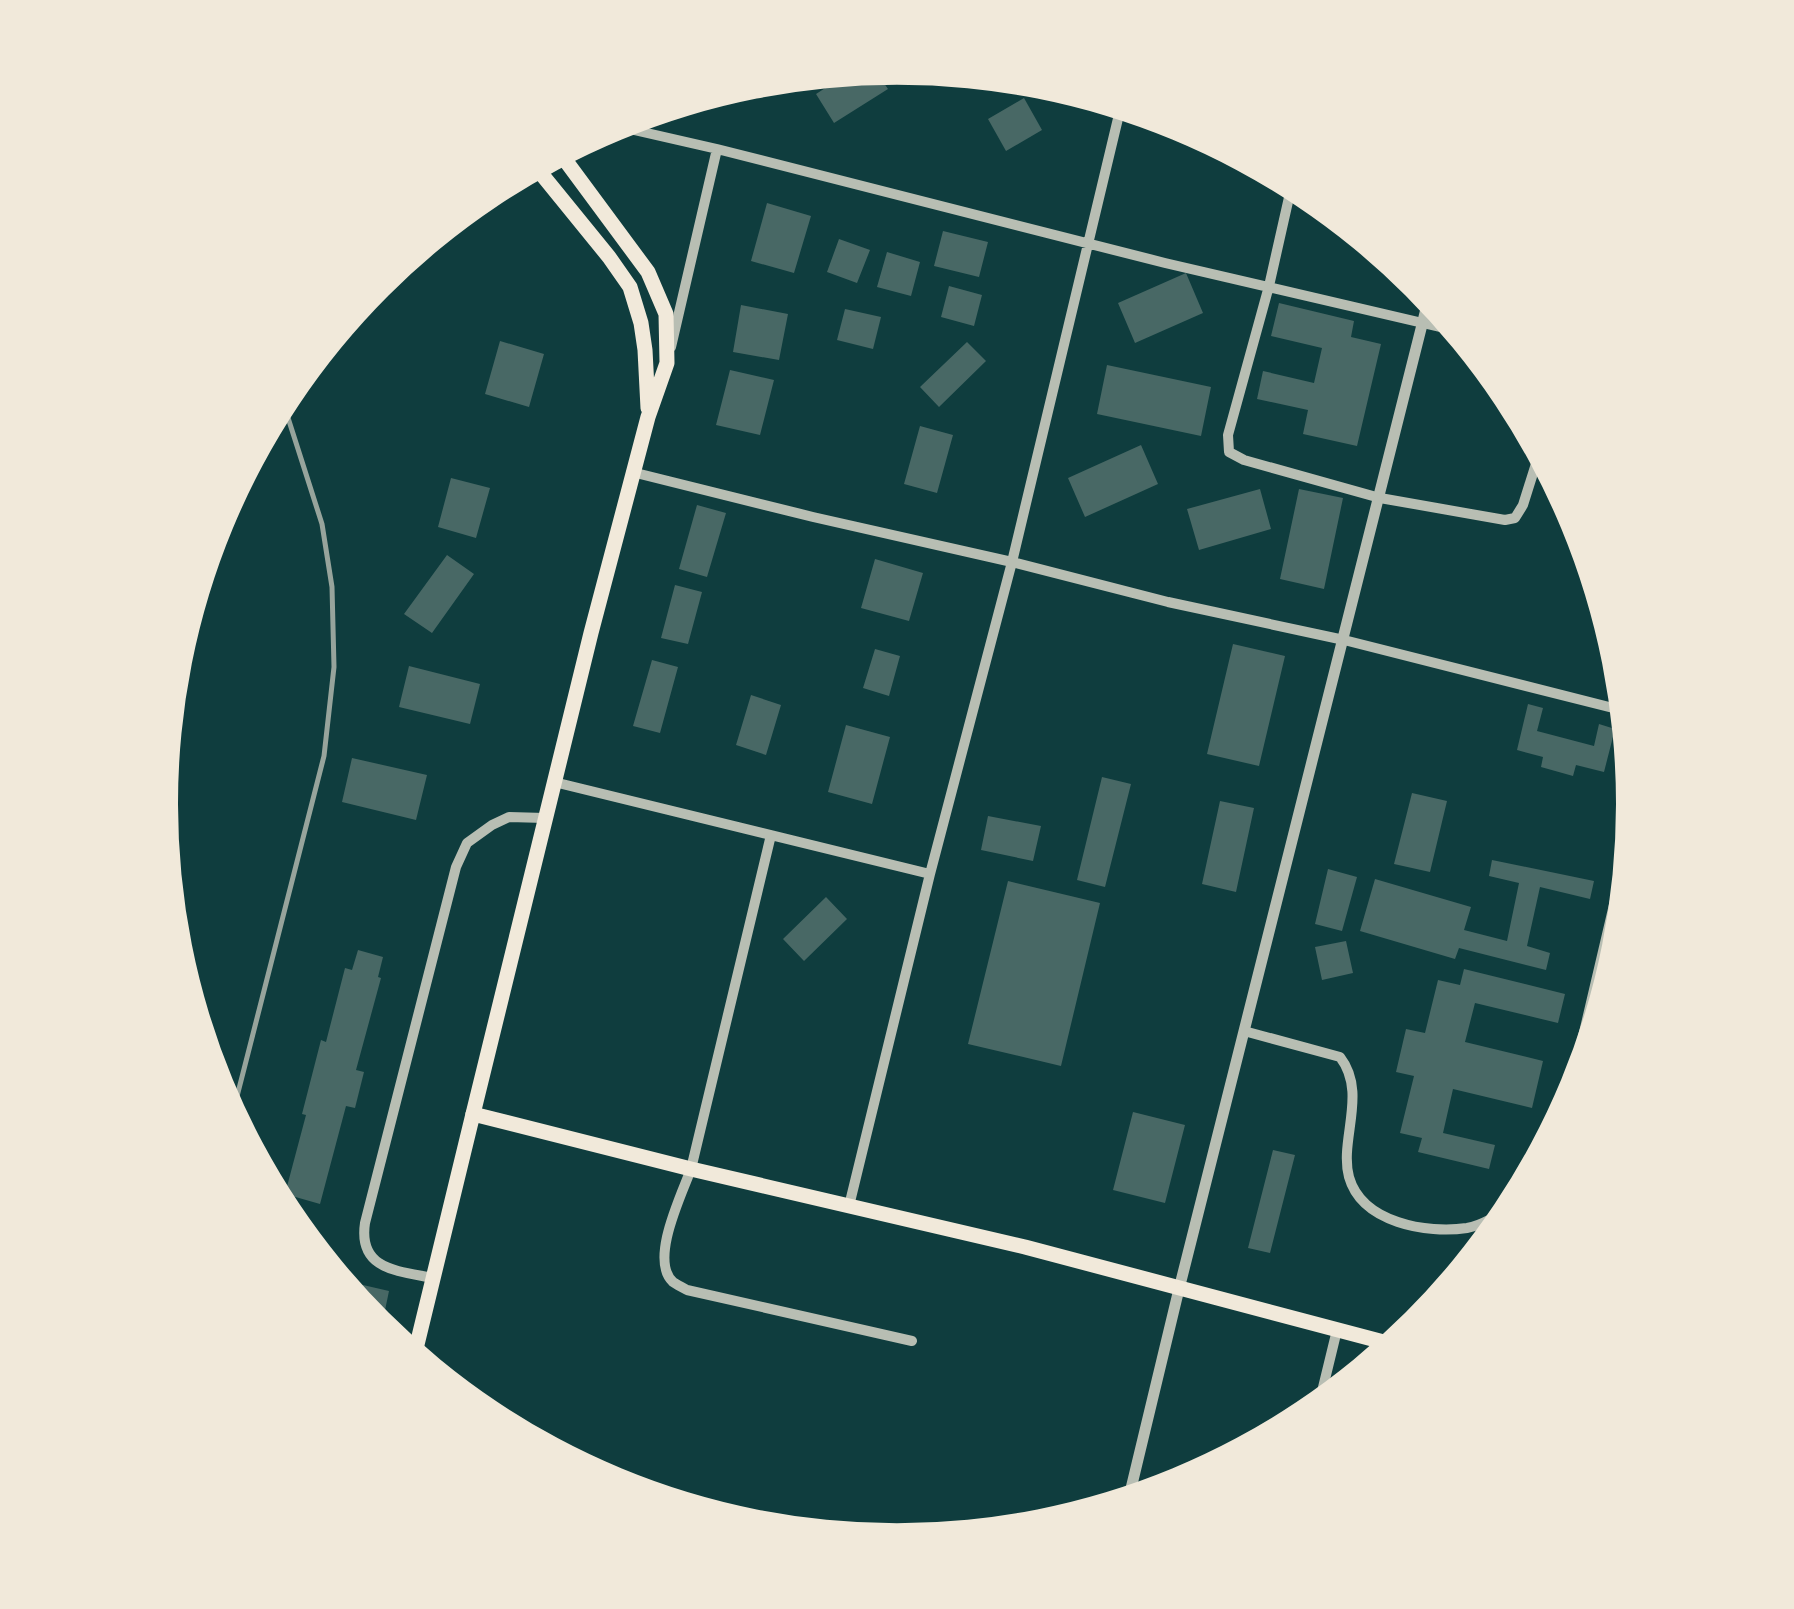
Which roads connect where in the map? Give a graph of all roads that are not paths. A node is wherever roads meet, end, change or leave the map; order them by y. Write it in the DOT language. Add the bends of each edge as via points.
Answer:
graph roads {
  1 [pos="1118,120"];
  2 [pos="643,132"];
  3 [pos="717,149"];
  4 [pos="569,164"];
  5 [pos="544,177"];
  6 [pos="1288,201"];
  7 [pos="1088,242"];
  8 [pos="648,272"];
  9 [pos="1269,286"];
  10 [pos="630,287"];
  11 [pos="1425,316"];
  12 [pos="1423,323"];
  13 [pos="1434,325"];
  14 [pos="668,362"];
  15 [pos="648,417"];
  16 [pos="1534,470"];
  17 [pos="632,472"];
  18 [pos="1380,498"];
  19 [pos="1012,562"];
  20 [pos="1344,640"];
  21 [pos="1609,707"];
  22 [pos="554,782"];
  23 [pos="544,818"];
  24 [pos="771,835"];
  25 [pos="930,874"];
  26 [pos="1244,1031"];
  27 [pos="472,1114"];
  28 [pos="691,1169"];
  29 [pos="850,1206"];
  30 [pos="1483,1221"];
  31 [pos="433,1278"];
  32 [pos="1179,1289"];
  33 [pos="1336,1330"];
  34 [pos="418,1340"];
  35 [pos="1376,1340"];
  36 [pos="912,1341"];
  37 [pos="1324,1383"];
  38 [pos="1132,1484"];
  1 -- 7 [label="street"];
  2 -- 3 [label="street"];
  3 -- 7 [label="street"];
  3 -- 14 [label="street"];
  4 -- 8 [label="main road"];
  5 -- 10 [label="main road"];
  6 -- 9 [label="street"];
  7 -- 9 [label="street"];
  7 -- 19 [label="street"];
  8 -- 10 [label="main road"];
  8 -- 14 [label="main road" via="666,314"];
  9 -- 12 [label="street"];
  9 -- 18 [label="street" via="1228,436 1230,452"];
  10 -- 15 [label="main road" via="645,350"];
  11 -- 12 [label="street"];
  12 -- 13 [label="street"];
  12 -- 18 [label="street"];
  14 -- 15 [label="main road"];
  15 -- 17 [label="main road"];
  16 -- 18 [label="street" via="1522,506 1505,520"];
  17 -- 19 [label="street"];
  17 -- 22 [label="main road"];
  18 -- 20 [label="street"];
  19 -- 20 [label="street"];
  19 -- 25 [label="street"];
  20 -- 21 [label="street"];
  20 -- 26 [label="street"];
  22 -- 23 [label="main road"];
  22 -- 24 [label="street"];
  23 -- 27 [label="main road"];
  23 -- 31 [label="street" via="510,817 492,825 468,844 456,867 365,1223 365,1246 378,1264"];
  24 -- 25 [label="street"];
  24 -- 28 [label="street"];
  25 -- 29 [label="street"];
  26 -- 30 [label="street" via="1340,1057 1349,1069 1349,1176 1372,1207 1410,1226 1470,1228"];
  26 -- 32 [label="street"];
  27 -- 28 [label="main road"];
  27 -- 31 [label="main road"];
  28 -- 29 [label="main road"];
  28 -- 36 [label="street" via="663,1256 671,1281"];
  29 -- 32 [label="main road"];
  31 -- 34 [label="main road"];
  32 -- 33 [label="main road"];
  32 -- 38 [label="street"];
  33 -- 35 [label="main road"];
  33 -- 37 [label="street"];
}
